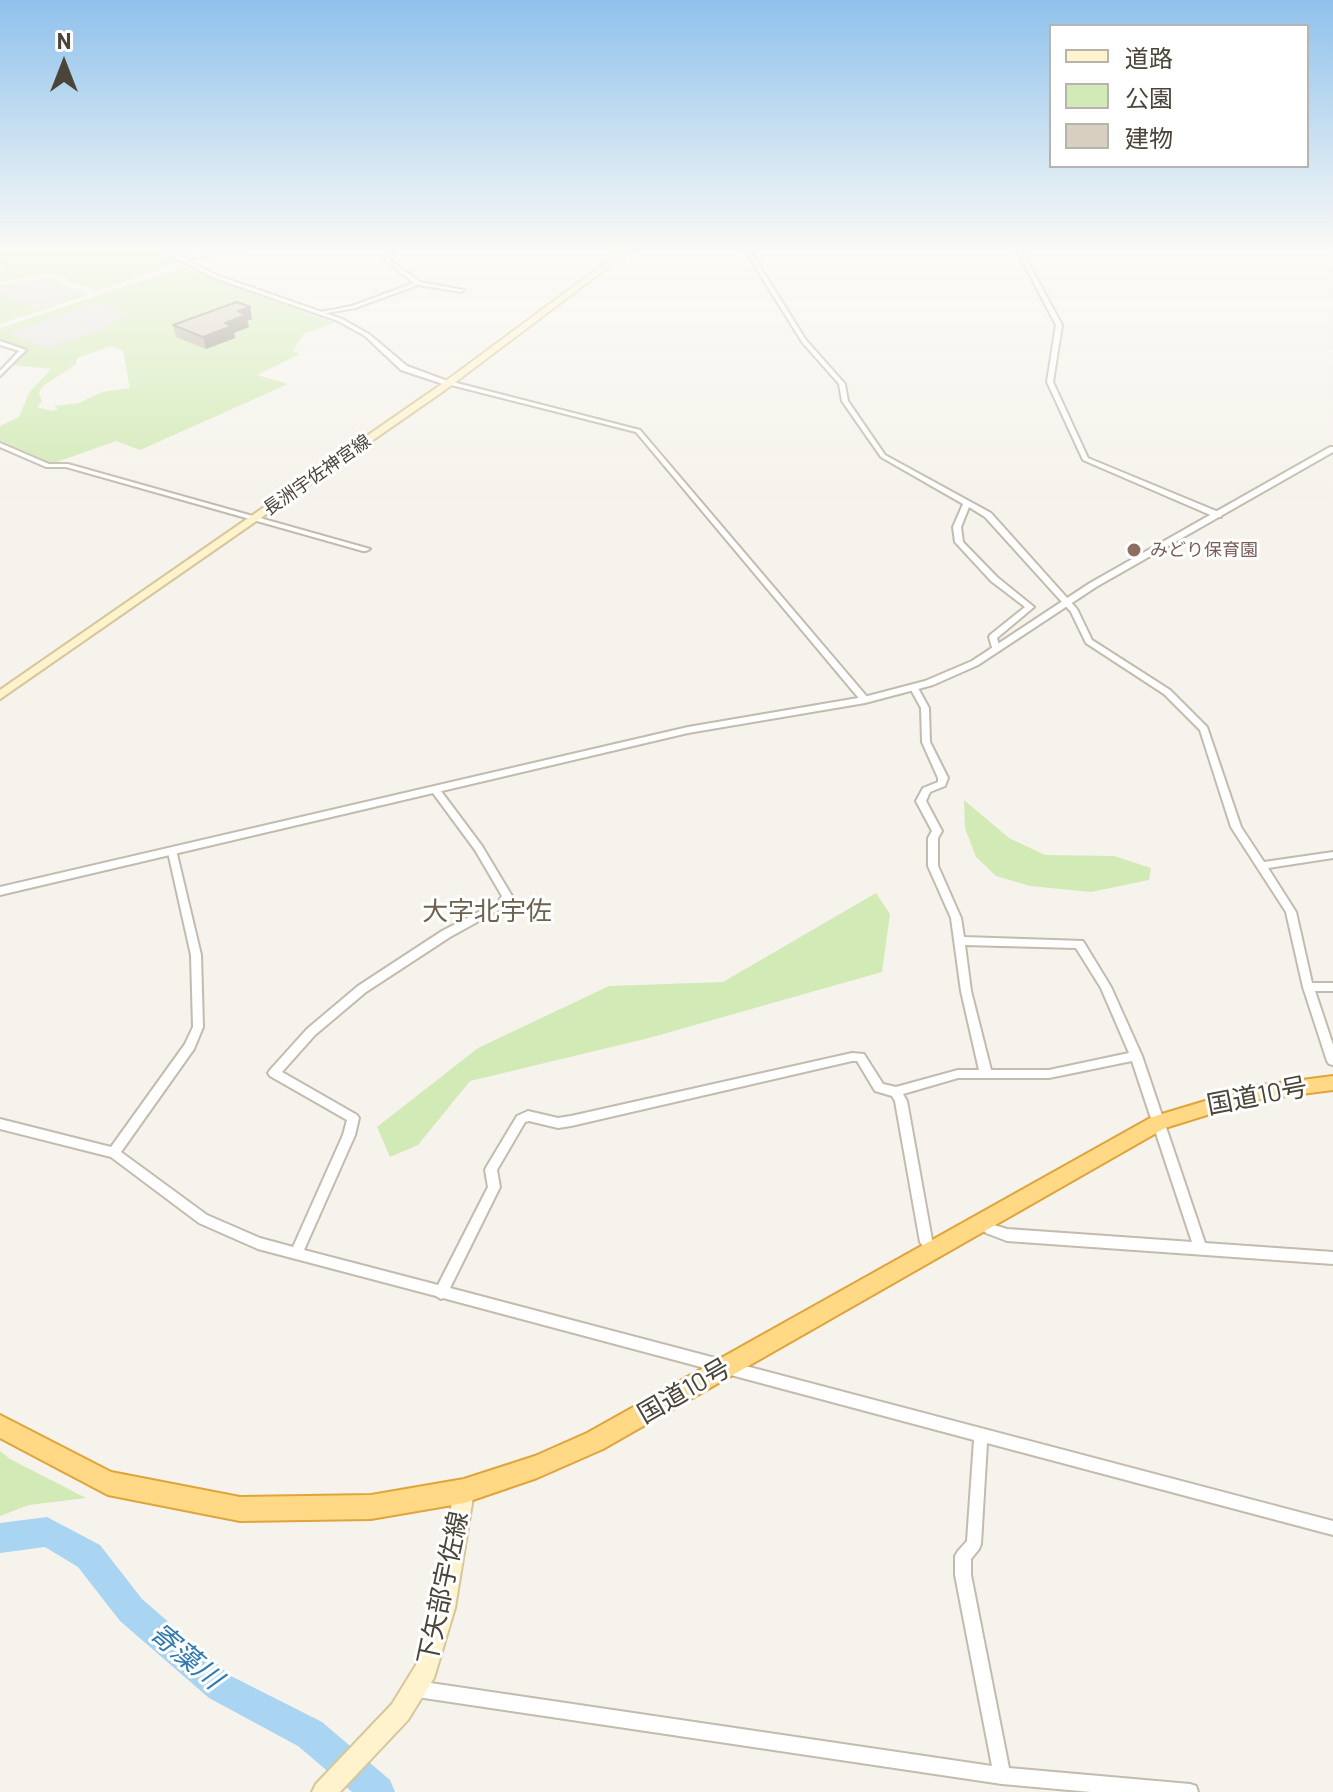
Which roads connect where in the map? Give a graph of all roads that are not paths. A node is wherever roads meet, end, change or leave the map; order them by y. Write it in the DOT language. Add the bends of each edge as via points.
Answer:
graph roads {
  1 [pos="363,333"];
  2 [pos="517,333"];
  3 [pos="799,333"];
  4 [pos="1058,333"];
  5 [pos="0,343"];
  6 [pos="0,374"];
  7 [pos="449,383"];
  8 [pos="0,445"];
  9 [pos="1333,449"];
  10 [pos="967,503"];
  11 [pos="1218,515"];
  12 [pos="255,518"];
  13 [pos="366,549"];
  14 [pos="1066,602"];
  15 [pos="996,649"];
  16 [pos="914,688"];
  17 [pos="0,695"];
  18 [pos="865,700"];
  19 [pos="435,789"];
  20 [pos="173,852"];
  21 [pos="1333,855"];
  22 [pos="1260,866"];
  23 [pos="0,891"];
  24 [pos="959,941"];
  25 [pos="1308,987"];
  26 [pos="1333,987"];
  27 [pos="1136,1056"];
  28 [pos="1333,1061"];
  29 [pos="986,1074"];
  30 [pos="1333,1083"];
  31 [pos="896,1092"];
  32 [pos="1159,1122"];
  33 [pos="0,1124"];
  34 [pos="114,1153"];
  35 [pos="982,1221"];
  36 [pos="1200,1247"];
  37 [pos="932,1249"];
  38 [pos="296,1253"];
  39 [pos="1333,1258"];
  40 [pos="441,1293"];
  41 [pos="723,1368"];
  42 [pos="0,1426"];
  43 [pos="981,1434"];
  44 [pos="464,1491"];
  45 [pos="1333,1528"];
  46 [pos="417,1689"];
  47 [pos="1002,1776"];
  48 [pos="324,1792"];
  49 [pos="1190,1792"];
  1 -- 7 [label="street" via="408,371"];
  2 -- 7 [label="main road, 長洲宇佐神宮線"];
  3 -- 10 [label="street" via="842,384 845,401 883,456"];
  4 -- 11 [label="street" via="1050,382 1085,459"];
  5 -- 6 [label="street" via="23,350"];
  7 -- 12 [label="main road, 長洲宇佐神宮線"];
  7 -- 18 [label="street" via="638,431"];
  8 -- 12 [label="street" via="48,466 66,465"];
  9 -- 11 [label="street"];
  10 -- 14 [label="street" via="991,518"];
  10 -- 15 [label="street" via="957,527 959,542 1030,607 993,637"];
  11 -- 14 [label="street"];
  12 -- 13 [label="street"];
  12 -- 17 [label="main road, 長洲宇佐神宮線"];
  14 -- 15 [label="street"];
  14 -- 22 [label="street" via="1089,641 1167,692 1198,721 1211,744 1236,827"];
  15 -- 16 [label="street" via="961,671"];
  16 -- 18 [label="street"];
  16 -- 24 [label="street" via="925,708 926,742 943,778 921,801 937,831 933,866 956,918"];
  18 -- 19 [label="street" via="742,719"];
  19 -- 20 [label="street"];
  19 -- 38 [label="street" via="507,896 332,1012 274,1073 353,1118"];
  20 -- 23 [label="street"];
  20 -- 34 [label="street" via="196,955 198,1027"];
  21 -- 22 [label="street"];
  22 -- 25 [label="street" via="1291,912"];
  24 -- 27 [label="street" via="1079,944 1106,987"];
  24 -- 29 [label="street"];
  25 -- 26 [label="street"];
  25 -- 28 [label="street"];
  27 -- 29 [label="street" via="1049,1074"];
  27 -- 32 [label="street"];
  29 -- 31 [label="street" via="958,1074"];
  30 -- 32 [label="highway, 国道10号" via="1255,1093"];
  31 -- 37 [label="street" via="926,1242"];
  31 -- 40 [label="street" via="879,1088 860,1057 852,1057 571,1121 521,1119 491,1170 494,1187"];
  32 -- 35 [label="highway, 国道10号"];
  32 -- 36 [label="street"];
  33 -- 34 [label="street"];
  34 -- 38 [label="street" via="203,1219"];
  35 -- 36 [label="street" via="1007,1235"];
  35 -- 37 [label="highway, 国道10号"];
  36 -- 39 [label="street"];
  37 -- 41 [label="highway, 国道10号"];
  38 -- 40 [label="street"];
  40 -- 41 [label="street"];
  41 -- 43 [label="street"];
  41 -- 44 [label="highway, 国道10号" via="568,1454"];
  42 -- 44 [label="highway, 国道10号" via="108,1483 240,1509 371,1507"];
  43 -- 45 [label="street"];
  43 -- 47 [label="street" via="974,1544 963,1556 963,1575"];
  44 -- 46 [label="main road, 下矢部宇佐線" via="439,1630"];
  46 -- 47 [label="street"];
  46 -- 48 [label="main road, 下矢部宇佐線"];
  47 -- 49 [label="street"];
}
